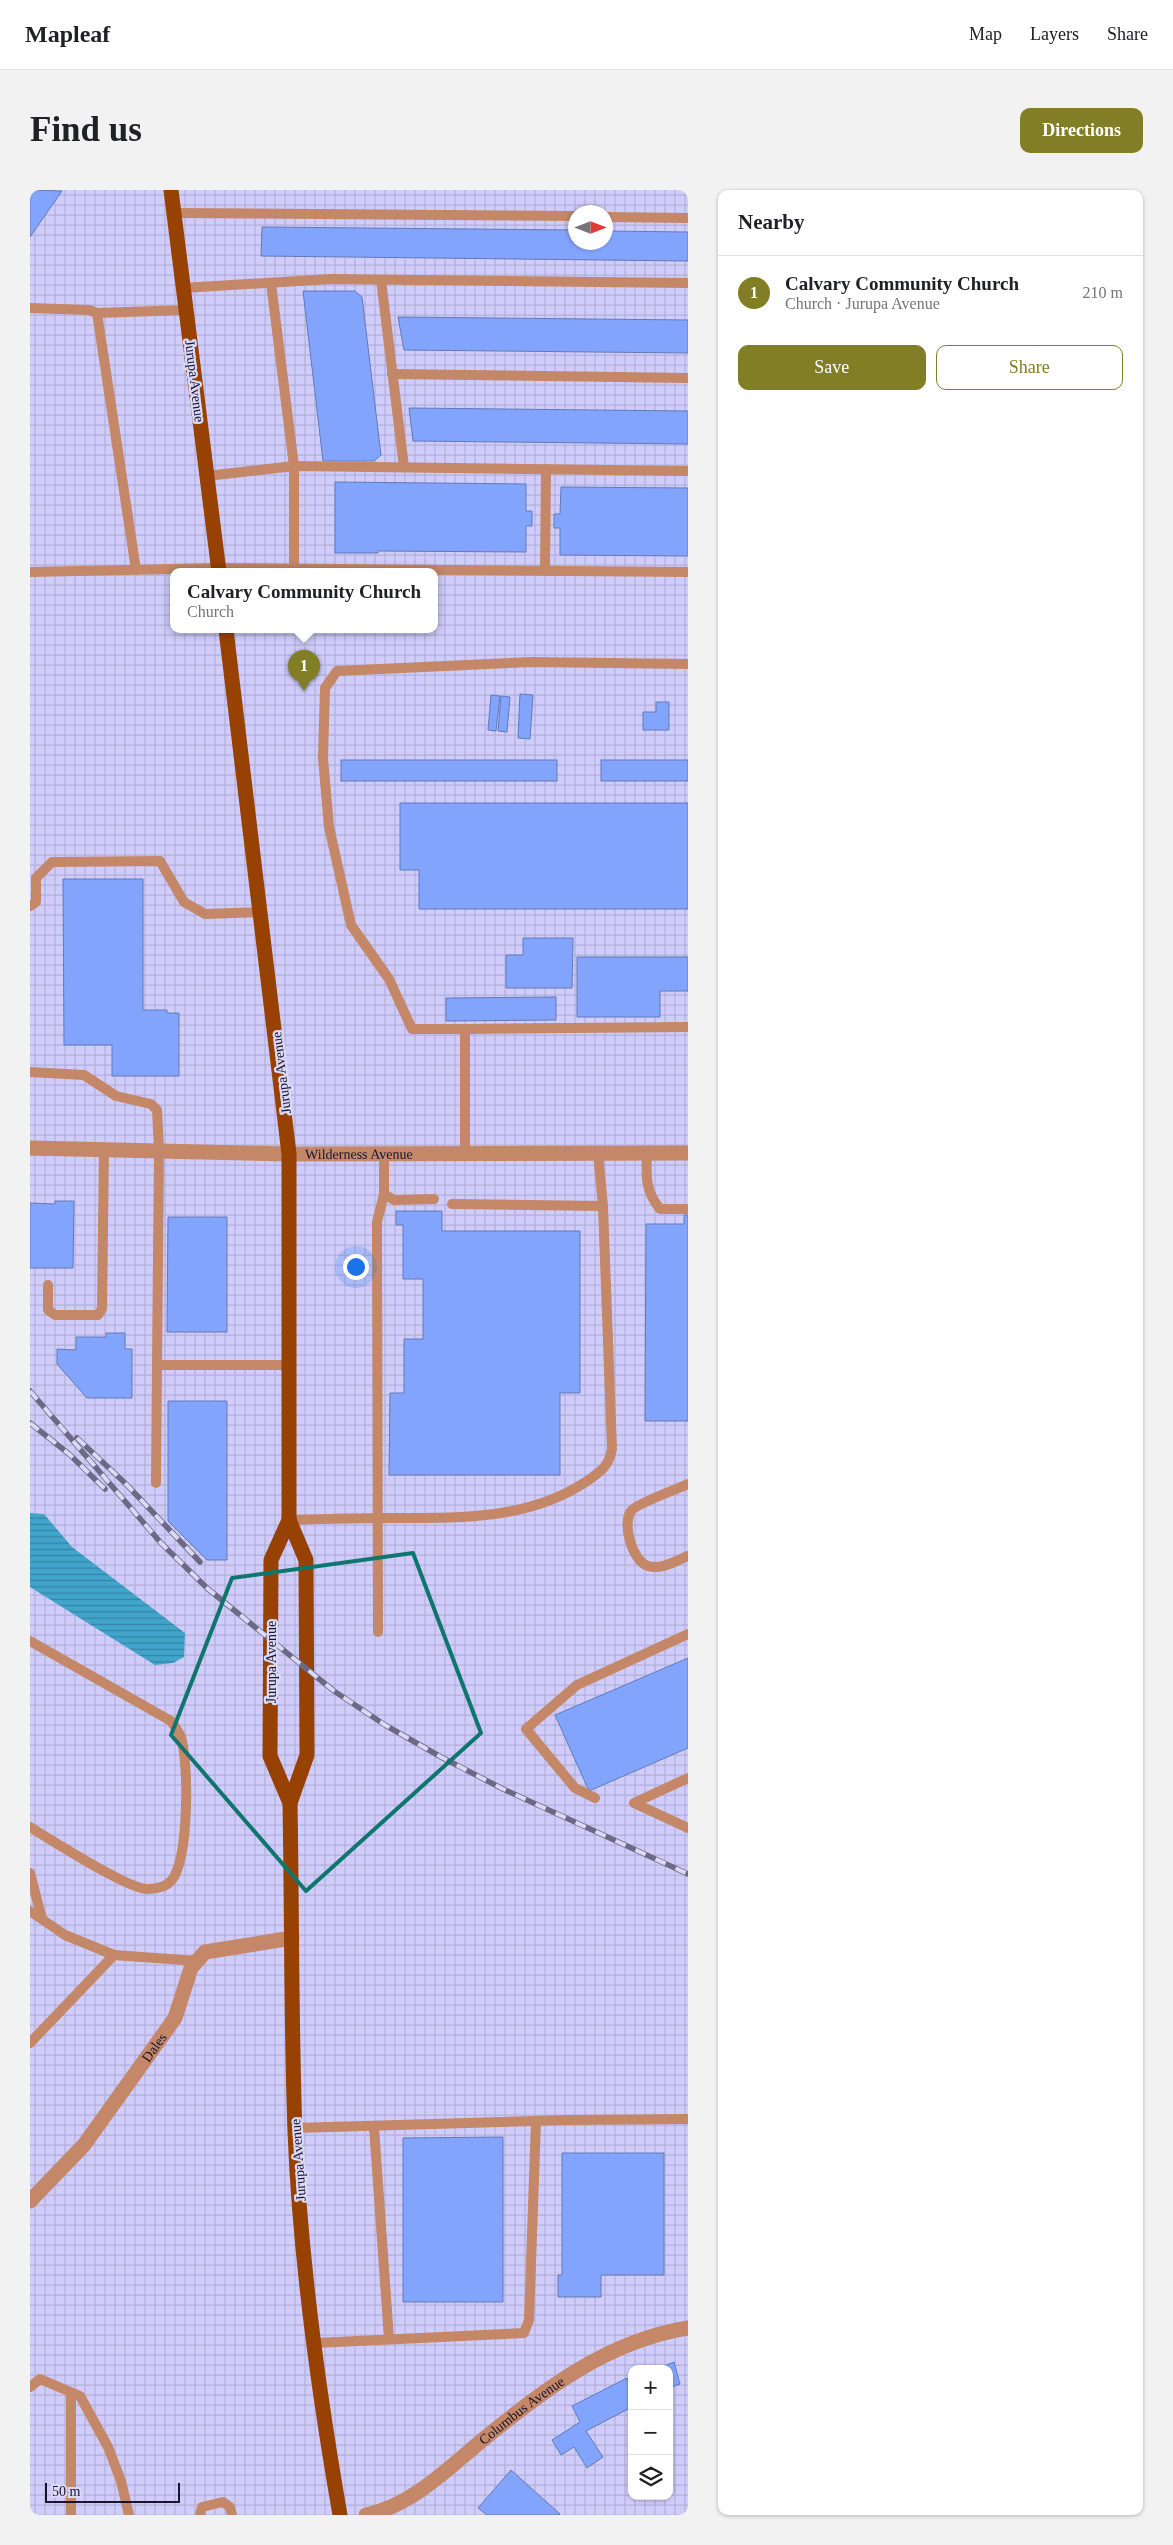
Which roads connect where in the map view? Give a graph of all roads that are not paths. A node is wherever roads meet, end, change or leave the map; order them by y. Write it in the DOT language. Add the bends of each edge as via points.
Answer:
graph roads {
  1 [pos="171,190"];
  2 [pos="174,213"];
  3 [pos="568,216"];
  4 [pos="613,217"];
  5 [pos="688,218"];
  6 [pos="381,280"];
  7 [pos="271,283"];
  8 [pos="688,283"];
  9 [pos="183,288"];
  10 [pos="30,308"];
  11 [pos="186,310"];
  12 [pos="97,313"];
  13 [pos="392,374"];
  14 [pos="688,378"];
  15 [pos="294,466"];
  16 [pos="404,468"];
  17 [pos="546,470"];
  18 [pos="688,471"];
  19 [pos="207,476"];
  20 [pos="218,568"];
  21 [pos="294,568"];
  22 [pos="136,570"];
  23 [pos="170,570"];
  24 [pos="438,570"];
  25 [pos="545,571"];
  26 [pos="30,572"];
  27 [pos="688,572"];
  28 [pos="226,633"];
  29 [pos="688,664"];
  30 [pos="30,906"];
  31 [pos="261,912"];
  32 [pos="688,1027"];
  33 [pos="465,1029"];
  34 [pos="30,1072"];
  35 [pos="30,1148"];
  36 [pos="104,1149"];
  37 [pos="159,1150"];
  38 [pos="465,1153"];
  39 [pos="598,1153"];
  40 [pos="647,1153"];
  41 [pos="688,1153"];
  42 [pos="289,1154"];
  43 [pos="384,1154"];
  44 [pos="384,1194"];
  45 [pos="434,1199"];
  46 [pos="452,1204"];
  47 [pos="603,1206"];
  48 [pos="688,1210"];
  49 [pos="48,1285"];
  50 [pos="157,1365"];
  51 [pos="289,1365"];
  52 [pos="156,1483"];
  53 [pos="688,1484"];
  54 [pos="377,1518"];
  55 [pos="289,1520"];
  56 [pos="688,1556"];
  57 [pos="378,1632"];
  58 [pos="688,1634"];
  59 [pos="30,1641"];
  60 [pos="688,1778"];
  61 [pos="595,1798"];
  62 [pos="290,1803"];
  63 [pos="30,1827"];
  64 [pos="688,1828"];
  65 [pos="30,1873"];
  66 [pos="30,1911"];
  67 [pos="42,1919"];
  68 [pos="292,1938"];
  69 [pos="114,1955"];
  70 [pos="197,1961"];
  71 [pos="30,2043"];
  72 [pos="688,2119"];
  73 [pos="536,2121"];
  74 [pos="374,2127"];
  75 [pos="295,2128"];
  76 [pos="30,2201"];
  77 [pos="688,2328"];
  78 [pos="389,2339"];
  79 [pos="315,2343"];
  80 [pos="30,2387"];
  81 [pos="71,2393"];
  82 [pos="72,2515"];
  83 [pos="129,2515"];
  84 [pos="200,2515"];
  85 [pos="232,2515"];
  86 [pos="340,2515"];
  87 [pos="366,2515"];
  1 -- 2 [label="main road, Jurupa Avenue"];
  2 -- 3 [label="lane"];
  2 -- 9 [label="main road, Jurupa Avenue"];
  4 -- 5 [label="lane"];
  6 -- 7 [label="lane"];
  6 -- 8 [label="lane"];
  6 -- 13 [label="lane"];
  7 -- 9 [label="lane"];
  7 -- 15 [label="lane"];
  9 -- 11 [label="main road, Jurupa Avenue"];
  10 -- 12 [label="lane"];
  11 -- 12 [label="lane"];
  11 -- 19 [label="main road, Jurupa Avenue"];
  12 -- 22 [label="lane"];
  13 -- 14 [label="lane"];
  13 -- 16 [label="lane"];
  15 -- 16 [label="lane"];
  15 -- 19 [label="lane"];
  15 -- 21 [label="lane"];
  16 -- 17 [label="lane"];
  17 -- 18 [label="lane"];
  17 -- 25 [label="lane"];
  19 -- 20 [label="main road, Jurupa Avenue"];
  22 -- 23 [label="lane"];
  22 -- 26 [label="lane"];
  24 -- 25 [label="lane"];
  25 -- 27 [label="lane"];
  28 -- 31 [label="main road, Jurupa Avenue"];
  29 -- 33 [label="lane" via="531,662 337,671 325,688 323,758 329,827 351,925 389,979 412,1029"];
  30 -- 31 [label="lane" via="36,902 36,878 52,862 160,861 184,902 205,914"];
  31 -- 42 [label="main road, Jurupa Avenue"];
  32 -- 33 [label="lane"];
  33 -- 38 [label="lane"];
  34 -- 37 [label="lane" via="84,1075 116,1096 151,1104 157,1110"];
  35 -- 36 [label="street, Wilderness Avenue"];
  36 -- 37 [label="street, Wilderness Avenue"];
  36 -- 49 [label="lane" via="102,1309 98,1314 55,1314 48,1310"];
  37 -- 42 [label="street, Wilderness Avenue"];
  37 -- 50 [label="lane"];
  38 -- 39 [label="street, Wilderness Avenue"];
  38 -- 43 [label="street, Wilderness Avenue"];
  39 -- 40 [label="street, Wilderness Avenue"];
  39 -- 47 [label="lane"];
  40 -- 41 [label="street, Wilderness Avenue"];
  40 -- 48 [label="lane" via="646,1186 651,1198 660,1209"];
  42 -- 43 [label="street, Wilderness Avenue"];
  42 -- 51 [label="main road, Jurupa Avenue"];
  43 -- 44 [label="lane"];
  44 -- 45 [label="lane" via="394,1200"];
  44 -- 54 [label="lane" via="377,1222"];
  46 -- 47 [label="lane"];
  47 -- 54 [label="lane" via="612,1449 603,1470 571,1492 538,1506 469,1518"];
  50 -- 51 [label="lane"];
  50 -- 52 [label="lane"];
  51 -- 55 [label="main road, Jurupa Avenue"];
  53 -- 56 [label="lane" via="633,1508 626,1519 626,1530 640,1561 647,1566 661,1568"];
  54 -- 55 [label="lane"];
  54 -- 57 [label="lane"];
  55 -- 62 [label="main road, Jurupa Avenue" via="306,1560 307,1755"];
  55 -- 62 [label="main road, Jurupa Avenue" via="271,1560 270,1756"];
  58 -- 61 [label="lane" via="577,1685 526,1729 575,1788"];
  59 -- 63 [label="lane" via="170,1721 181,1736 186,1783 182,1856 172,1879 165,1886 146,1889 120,1879"];
  60 -- 64 [label="lane" via="634,1802"];
  62 -- 68 [label="main road, Jurupa Avenue"];
  65 -- 67 [label="lane"];
  66 -- 67 [label="lane"];
  67 -- 69 [label="lane" via="65,1934"];
  68 -- 70 [label="street" via="205,1952"];
  68 -- 75 [label="main road, Jurupa Avenue"];
  69 -- 70 [label="lane"];
  69 -- 71 [label="lane"];
  70 -- 76 [label="street, Dales" via="191,1968 175,2018 84,2145"];
  72 -- 73 [label="lane"];
  73 -- 74 [label="lane"];
  73 -- 78 [label="lane" via="530,2320 524,2333"];
  74 -- 75 [label="lane"];
  74 -- 78 [label="lane"];
  75 -- 79 [label="main road, Jurupa Avenue" via="305,2264"];
  77 -- 87 [label="street, Columbus Avenue" via="628,2345 561,2379 414,2494"];
  78 -- 79 [label="lane"];
  79 -- 86 [label="main road, Jurupa Avenue"];
  80 -- 81 [label="lane" via="40,2379"];
  81 -- 82 [label="lane"];
  81 -- 83 [label="lane" via="80,2396 108,2447"];
  84 -- 85 [label="lane" via="202,2507 223,2502 230,2507"];
}
